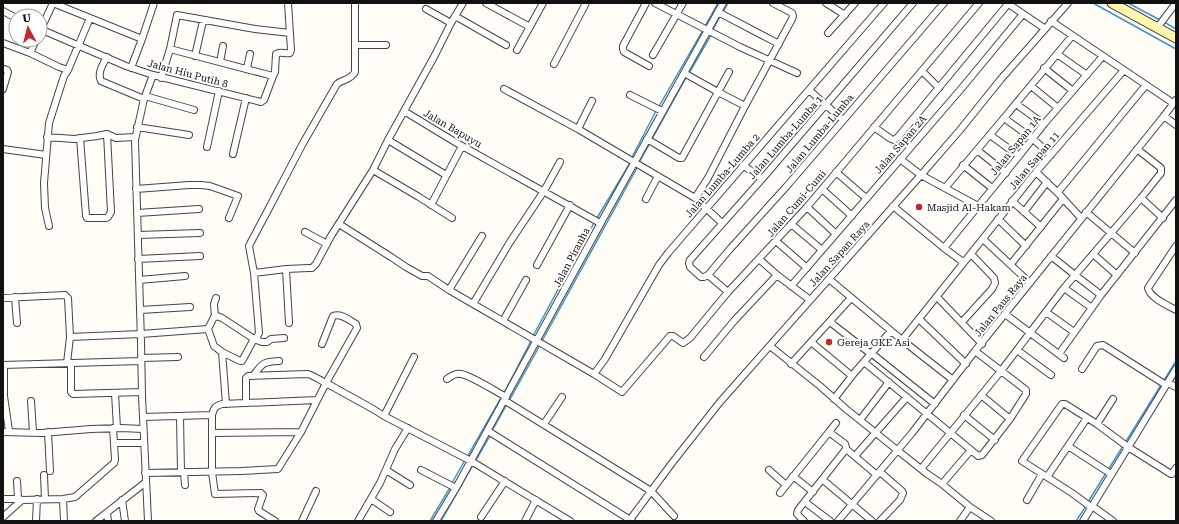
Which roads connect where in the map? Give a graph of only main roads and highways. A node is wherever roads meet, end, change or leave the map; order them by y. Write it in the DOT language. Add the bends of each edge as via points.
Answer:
graph roads {
  1 [pos="1112,3"];
  2 [pos="1123,5"];
  3 [pos="1176,38"];
  1 -- 2 [label="main road"];
  2 -- 3 [label="main road"];
}
